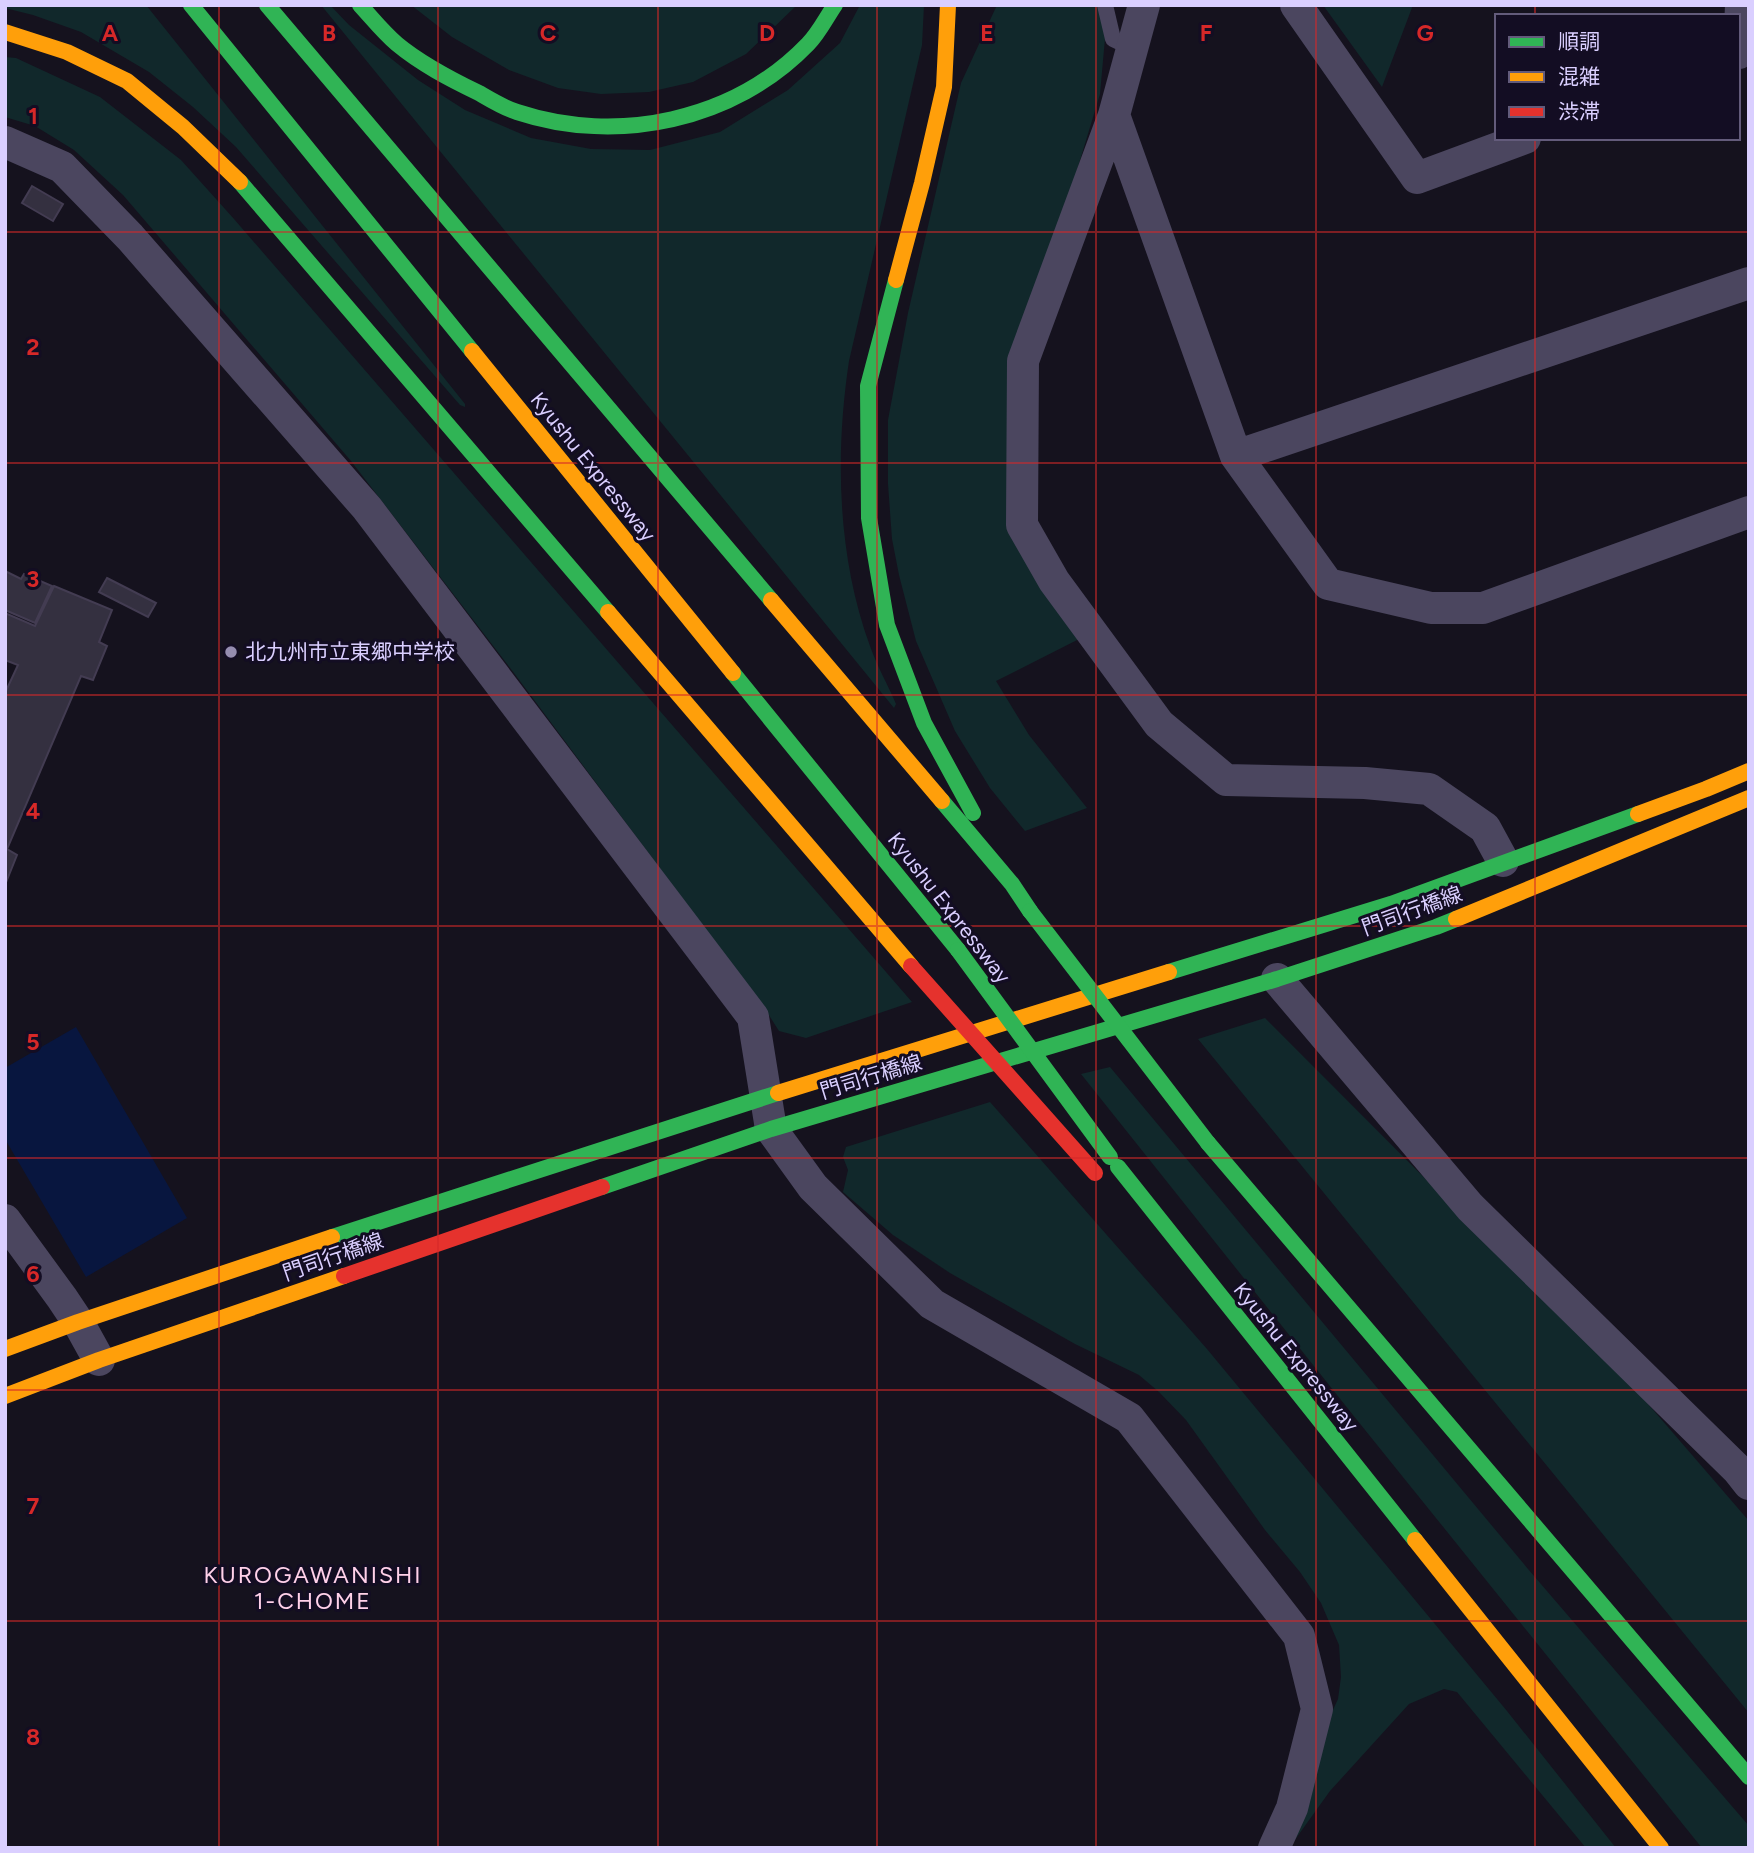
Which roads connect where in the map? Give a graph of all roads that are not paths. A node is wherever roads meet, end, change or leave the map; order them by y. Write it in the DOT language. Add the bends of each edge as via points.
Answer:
graph roads {
  1 [pos="191,5"];
  2 [pos="267,5"];
  3 [pos="360,5"];
  4 [pos="835,5"];
  5 [pos="948,5"];
  6 [pos="1105,5"];
  7 [pos="1144,5"];
  8 [pos="1296,5"];
  9 [pos="1741,5"];
  10 [pos="5,32"];
  11 [pos="1132,48"];
  12 [pos="1742,52"];
  13 [pos="1114,115"];
  14 [pos="1520,140"];
  15 [pos="5,142"];
  16 [pos="1749,283"];
  17 [pos="1236,456"];
  18 [pos="1749,512"];
  19 [pos="1749,771"];
  20 [pos="1749,798"];
  21 [pos="1503,861"];
  22 [pos="1012,884"];
  23 [pos="1277,979"];
  24 [pos="765,1097"];
  25 [pos="771,1129"];
  26 [pos="1100,1178"];
  27 [pos="1134,1212"];
  28 [pos="5,1220"];
  29 [pos="1231,1309"];
  30 [pos="78,1322"];
  31 [pos="5,1349"];
  32 [pos="99,1360"];
  33 [pos="5,1396"];
  34 [pos="1749,1484"];
  35 [pos="1749,1777"];
  36 [pos="1274,1848"];
  37 [pos="1661,1848"];
  1 -- 29 [label="main road, Kyushu Expressway, bridge" via="958,950 1118,1167"];
  2 -- 22 [label="main road"];
  3 -- 4 [label="main road" via="400,47 515,112 560,124 606,127 678,118 722,105 758,86 797,57"];
  5 -- 22 [label="main road" via="944,88 868,386 869,518 887,625 924,723"];
  6 -- 11 [label="lane" via="1113,39"];
  7 -- 11 [label="street"];
  8 -- 14 [label="street" via="1418,178"];
  9 -- 12 [label="street"];
  10 -- 26 [label="main road, bridge" via="67,52 127,81 235,176 911,966"];
  11 -- 13 [label="street"];
  13 -- 17 [label="street"];
  13 -- 21 [label="street" via="1023,361 1022,525 1055,581 1158,724 1226,780 1429,789 1485,828"];
  15 -- 24 [label="street" via="62,167 130,237 367,508 753,1017"];
  16 -- 17 [label="street"];
  17 -- 18 [label="street" via="1328,584 1432,608 1483,608"];
  19 -- 21 [label="main road, 門司行橋線"];
  20 -- 23 [label="main road, 門司行橋線" via="1436,927"];
  21 -- 24 [label="main road, 門司行橋線" via="1391,904"];
  22 -- 35 [label="main road, bridge" via="1208,1143"];
  23 -- 25 [label="main road, 門司行橋線"];
  23 -- 34 [label="street" via="1469,1207"];
  24 -- 25 [label="street"];
  24 -- 30 [label="main road, 門司行橋線"];
  25 -- 32 [label="main road, 門司行橋線"];
  25 -- 36 [label="street" via="813,1187 932,1304 1129,1418 1299,1636 1317,1709 1292,1808"];
  27 -- 29 [label="main road"];
  28 -- 30 [label="street"];
  29 -- 37 [label="main road, Kyushu Expressway"];
  30 -- 31 [label="main road, 門司行橋線"];
  30 -- 32 [label="street"];
  32 -- 33 [label="main road, 門司行橋線"];
}
